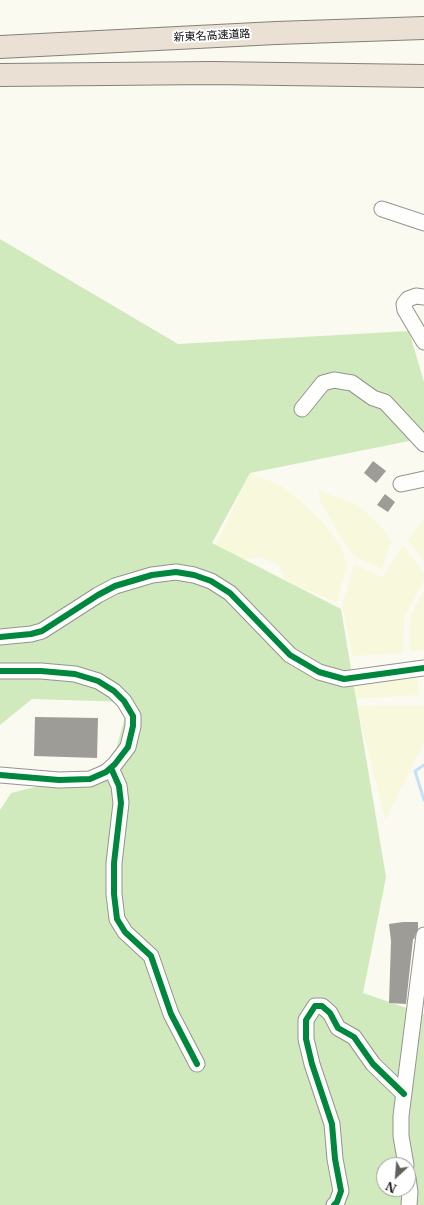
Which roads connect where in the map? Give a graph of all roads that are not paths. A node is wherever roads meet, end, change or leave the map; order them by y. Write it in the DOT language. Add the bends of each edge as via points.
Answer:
graph roads {
  1 [pos="424,28"];
  2 [pos="0,33"];
  3 [pos="276,33"];
  4 [pos="0,47"];
  5 [pos="0,75"];
  6 [pos="424,76"];
  7 [pos="382,209"];
  8 [pos="424,223"];
  9 [pos="424,297"];
  10 [pos="424,342"];
  11 [pos="302,408"];
  12 [pos="424,444"];
  13 [pos="424,479"];
  14 [pos="401,484"];
  15 [pos="0,637"];
  16 [pos="424,668"];
  17 [pos="0,671"];
  18 [pos="111,768"];
  19 [pos="0,775"];
  20 [pos="424,934"];
  21 [pos="197,1064"];
  22 [pos="404,1094"];
  23 [pos="405,1157"];
  24 [pos="334,1205"];
  1 -- 3 [label="highway, 新東名高速道路"];
  2 -- 3 [label="highway"];
  3 -- 4 [label="highway, 新東名高速道路"];
  5 -- 6 [label="highway" via="220,73"];
  7 -- 8 [label="street"];
  9 -- 10 [label="street" via="416,296 404,304"];
  11 -- 12 [label="street" via="323,383 334,380 352,382 373,398 385,402"];
  13 -- 14 [label="street"];
  15 -- 16 [label="street" via="42,631 115,586 152,575 176,572 211,581 230,593 290,655 319,672 344,679"];
  17 -- 18 [label="street" via="75,674 98,681 114,690 133,716 133,726 128,747"];
  18 -- 19 [label="street" via="90,779 76,780"];
  18 -- 21 [label="street" via="119,786 121,803 114,863 117,919 125,932 151,956 171,1014"];
  20 -- 22 [label="street"];
  22 -- 23 [label="street" via="401,1130"];
  22 -- 24 [label="street" via="373,1064 354,1037 338,1028 330,1013 322,1006 314,1006 306,1020 306,1039 332,1124 341,1191"];
}
